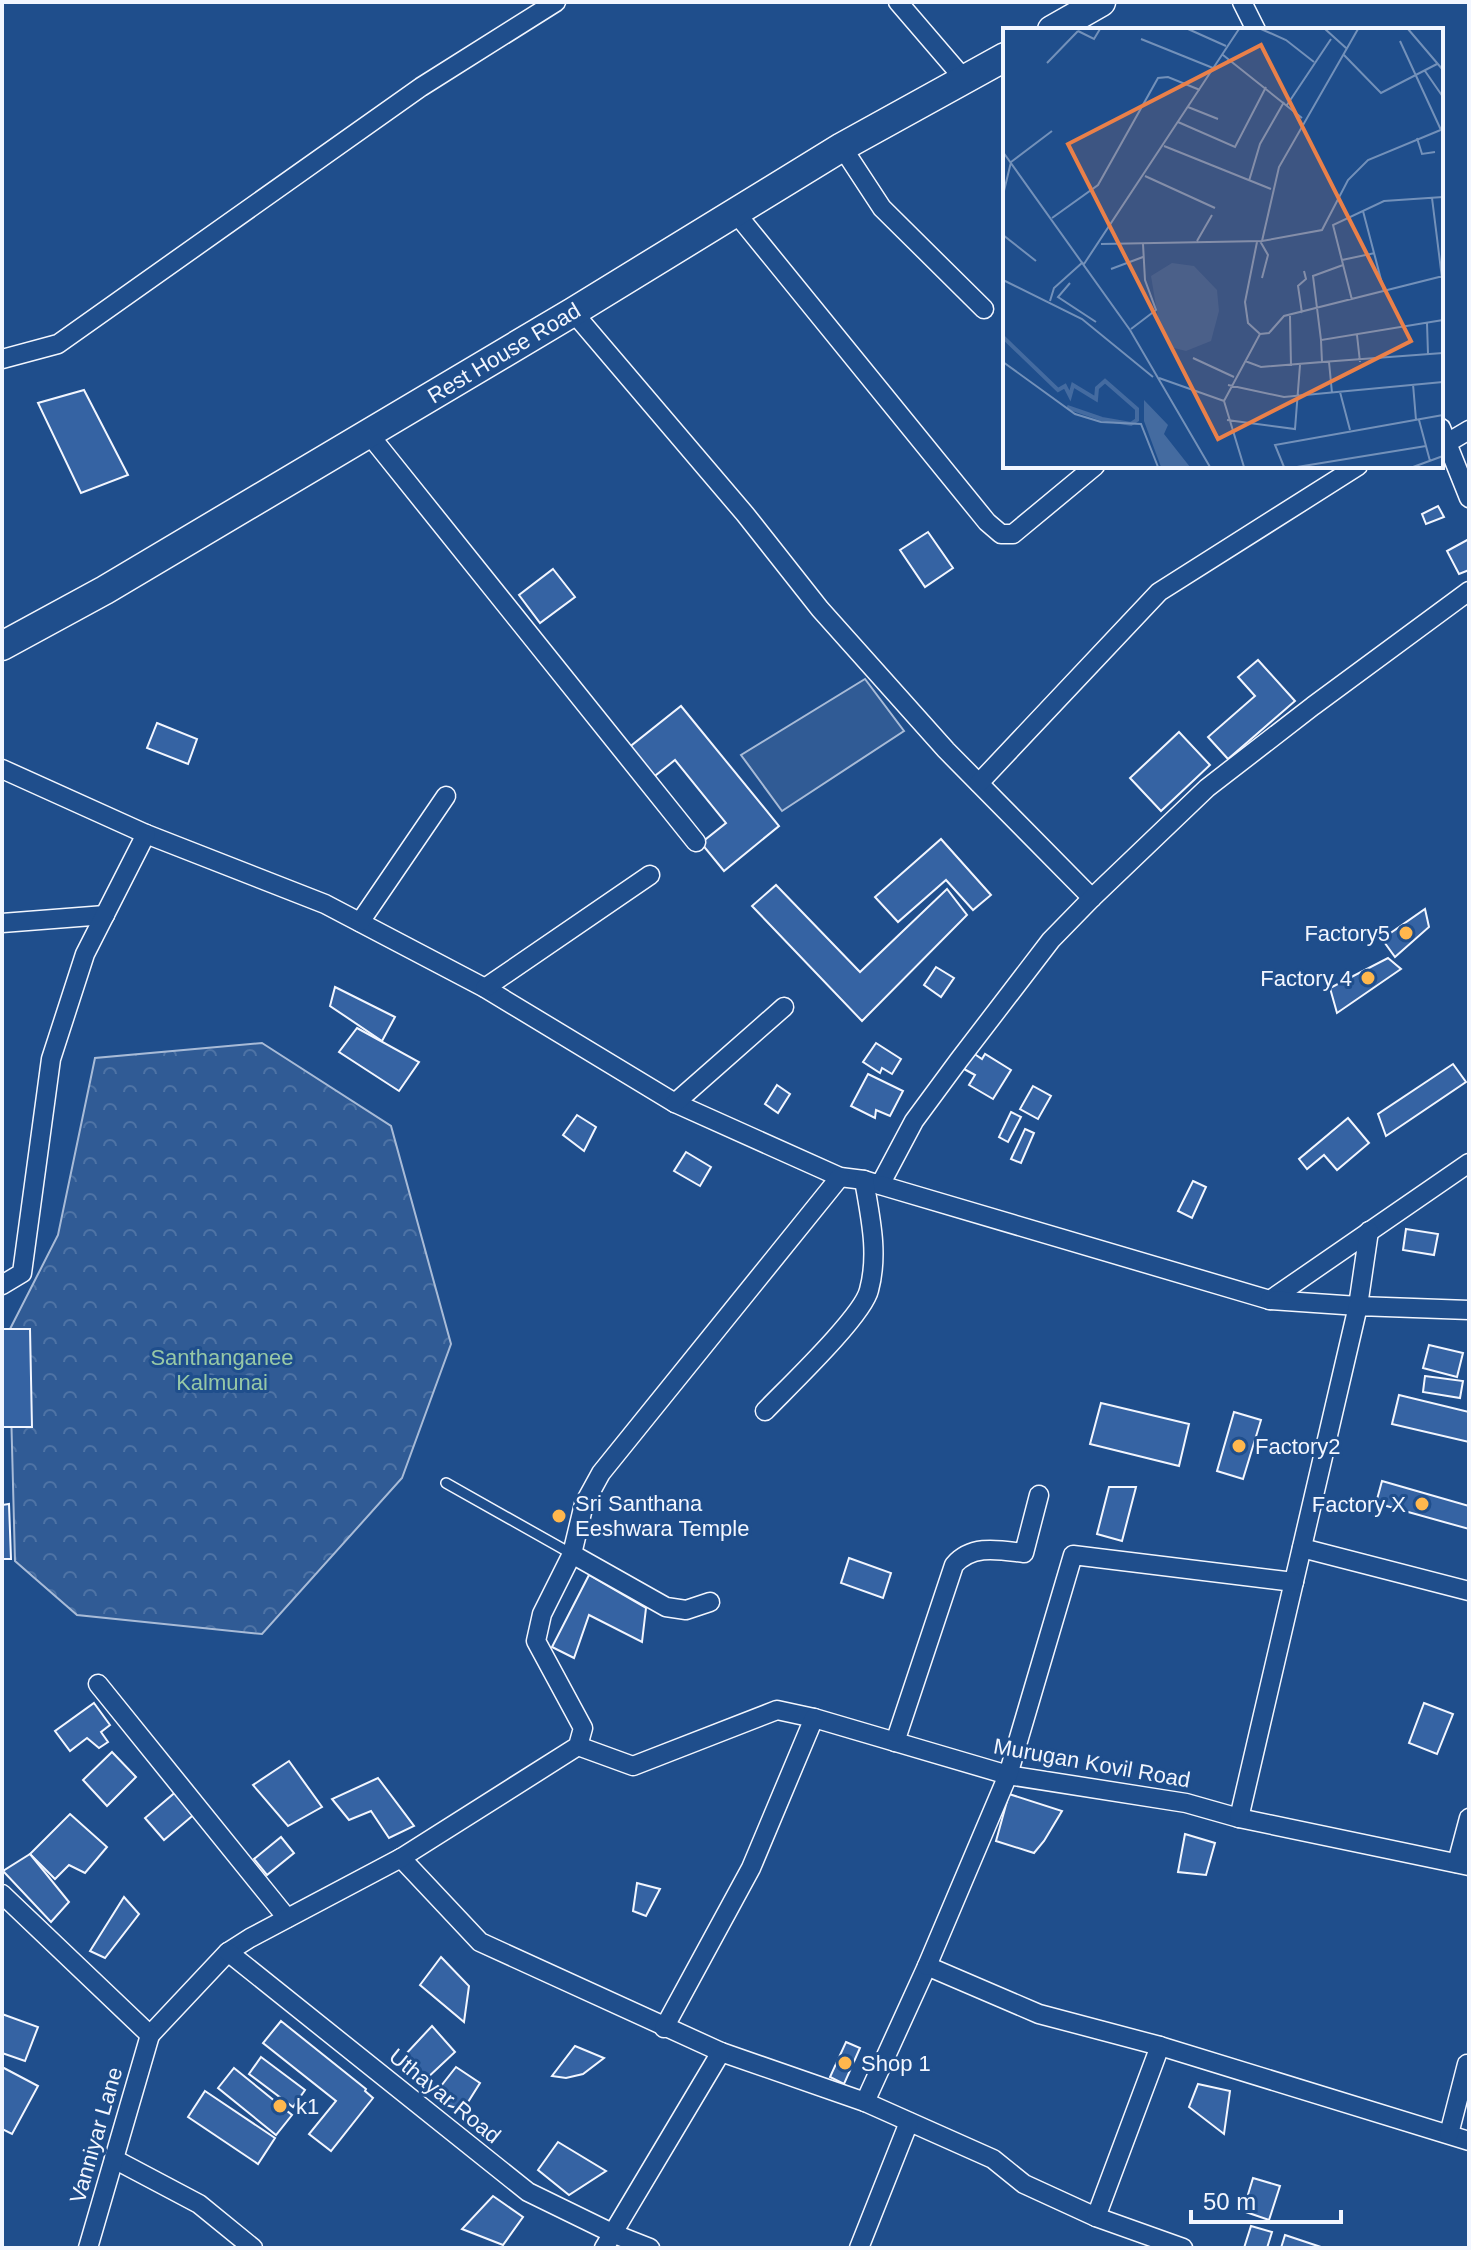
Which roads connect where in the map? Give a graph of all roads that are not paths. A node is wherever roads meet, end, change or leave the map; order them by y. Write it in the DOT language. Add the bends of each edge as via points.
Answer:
graph roads {
  1 [pos="556,2"];
  2 [pos="898,2"];
  3 [pos="1101,2"];
  4 [pos="1242,2"];
  5 [pos="1056,28"];
  6 [pos="1255,28"];
  7 [pos="1003,58"];
  8 [pos="965,80"];
  9 [pos="842,147"];
  10 [pos="735,212"];
  11 [pos="984,309"];
  12 [pos="573,312"];
  13 [pos="2,359"];
  14 [pos="1469,430"];
  15 [pos="368,433"];
  16 [pos="1444,436"];
  17 [pos="1093,468"];
  18 [pos="1355,468"];
  19 [pos="1469,498"];
  20 [pos="1469,591"];
  21 [pos="2,646"];
  22 [pos="2,769"];
  23 [pos="979,783"];
  24 [pos="446,796"];
  25 [pos="146,834"];
  26 [pos="696,842"];
  27 [pos="650,875"];
  28 [pos="1092,898"];
  29 [pos="105,915"];
  30 [pos="360,922"];
  31 [pos="2,923"];
  32 [pos="485,988"];
  33 [pos="784,1007"];
  34 [pos="675,1103"];
  35 [pos="1469,1163"];
  36 [pos="840,1177"];
  37 [pos="872,1182"];
  38 [pos="1369,1231"];
  39 [pos="2,1285"];
  40 [pos="1270,1300"];
  41 [pos="1358,1306"];
  42 [pos="1469,1310"];
  43 [pos="765,1411"];
  44 [pos="446,1483"];
  45 [pos="1039,1495"];
  46 [pos="1302,1548"];
  47 [pos="572,1554"];
  48 [pos="1294,1582"];
  49 [pos="1469,1591"];
  50 [pos="710,1602"];
  51 [pos="98,1684"];
  52 [pos="814,1718"];
  53 [pos="895,1742"];
  54 [pos="578,1746"];
  55 [pos="1008,1775"];
  56 [pos="1239,1818"];
  57 [pos="1469,1818"];
  58 [pos="401,1858"];
  59 [pos="1463,1864"];
  60 [pos="2,1894"];
  61 [pos="287,1918"];
  62 [pos="228,1952"];
  63 [pos="927,1966"];
  64 [pos="664,2028"];
  65 [pos="150,2035"];
  66 [pos="1160,2046"];
  67 [pos="721,2052"];
  68 [pos="1467,2064"];
  69 [pos="865,2102"];
  70 [pos="909,2122"];
  71 [pos="1449,2134"];
  72 [pos="1469,2141"];
  73 [pos="114,2159"];
  74 [pos="1096,2217"];
  75 [pos="608,2241"];
  76 [pos="88,2248"];
  77 [pos="253,2248"];
  78 [pos="650,2248"];
  79 [pos="859,2248"];
  80 [pos="1183,2248"];
  1 -- 13 [label="street" via="421,87 58,344"];
  2 -- 8 [label="street"];
  3 -- 5 [label="main road"];
  4 -- 6 [label="street"];
  7 -- 8 [label="main road, Rest House Road"];
  8 -- 9 [label="main road, Rest House Road"];
  9 -- 10 [label="main road, Rest House Road"];
  9 -- 11 [label="street" via="882,208"];
  10 -- 12 [label="main road, Rest House Road"];
  10 -- 17 [label="street" via="1001,534 1013,534"];
  12 -- 15 [label="main road, Rest House Road"];
  12 -- 23 [label="street" via="820,609"];
  14 -- 16 [label="street"];
  15 -- 21 [label="main road, Rest House Road"];
  15 -- 26 [label="street"];
  16 -- 19 [label="street"];
  18 -- 23 [label="street" via="1159,592"];
  20 -- 28 [label="street" via="1207,788"];
  22 -- 25 [label="street"];
  23 -- 28 [label="street"];
  24 -- 30 [label="street"];
  25 -- 29 [label="street"];
  25 -- 30 [label="street"];
  27 -- 32 [label="street"];
  28 -- 37 [label="street" via="1051,940"];
  29 -- 31 [label="street"];
  29 -- 39 [label="street" via="85,954 51,1059 22,1273"];
  30 -- 32 [label="street"];
  32 -- 34 [label="street"];
  33 -- 34 [label="street"];
  34 -- 36 [label="street"];
  35 -- 38 [label="street"];
  36 -- 37 [label="street"];
  36 -- 47 [label="street" via="601,1473 584,1504"];
  37 -- 40 [label="street"];
  37 -- 43 [label="street" via="869,1292"];
  38 -- 40 [label="street"];
  38 -- 41 [label="street"];
  40 -- 41 [label="street"];
  41 -- 42 [label="street"];
  41 -- 46 [label="street"];
  44 -- 47 [label="lane"];
  45 -- 53 [label="street" via="1024,1553 984,1549 962,1555 954,1565"];
  46 -- 48 [label="street"];
  46 -- 49 [label="street"];
  47 -- 50 [label="street" via="666,1607 686,1610"];
  47 -- 54 [label="street" via="542,1614 536,1641 583,1728"];
  48 -- 55 [label="street" via="1073,1555"];
  48 -- 56 [label="street"];
  51 -- 61 [label="street"];
  52 -- 53 [label="street, Murugan Kovil Road"];
  52 -- 54 [label="street, Murugan Kovil Road" via="777,1710 633,1766"];
  52 -- 64 [label="street" via="751,1868"];
  53 -- 55 [label="street, Murugan Kovil Road"];
  54 -- 58 [label="street"];
  55 -- 56 [label="street, Murugan Kovil Road" via="1186,1803"];
  55 -- 63 [label="street"];
  56 -- 59 [label="street, Murugan Kovil Road"];
  57 -- 59 [label="street"];
  58 -- 61 [label="street"];
  58 -- 64 [label="street" via="480,1942"];
  60 -- 65 [label="street"];
  61 -- 62 [label="street"];
  62 -- 65 [label="street"];
  62 -- 75 [label="street, Uthayar Road" via="528,2192"];
  63 -- 66 [label="street" via="1039,2014"];
  63 -- 69 [label="street"];
  64 -- 67 [label="street"];
  65 -- 73 [label="street, Vanniyar Lane"];
  66 -- 71 [label="street"];
  66 -- 74 [label="street"];
  67 -- 69 [label="street"];
  67 -- 75 [label="street"];
  68 -- 71 [label="street"];
  69 -- 70 [label="street"];
  70 -- 74 [label="street" via="993,2159 1024,2184"];
  70 -- 79 [label="street"];
  71 -- 72 [label="street"];
  73 -- 76 [label="street, Vanniyar Lane"];
  73 -- 77 [label="street" via="199,2204"];
  74 -- 80 [label="street"];
  75 -- 78 [label="street, Uthayar Road"];
}
